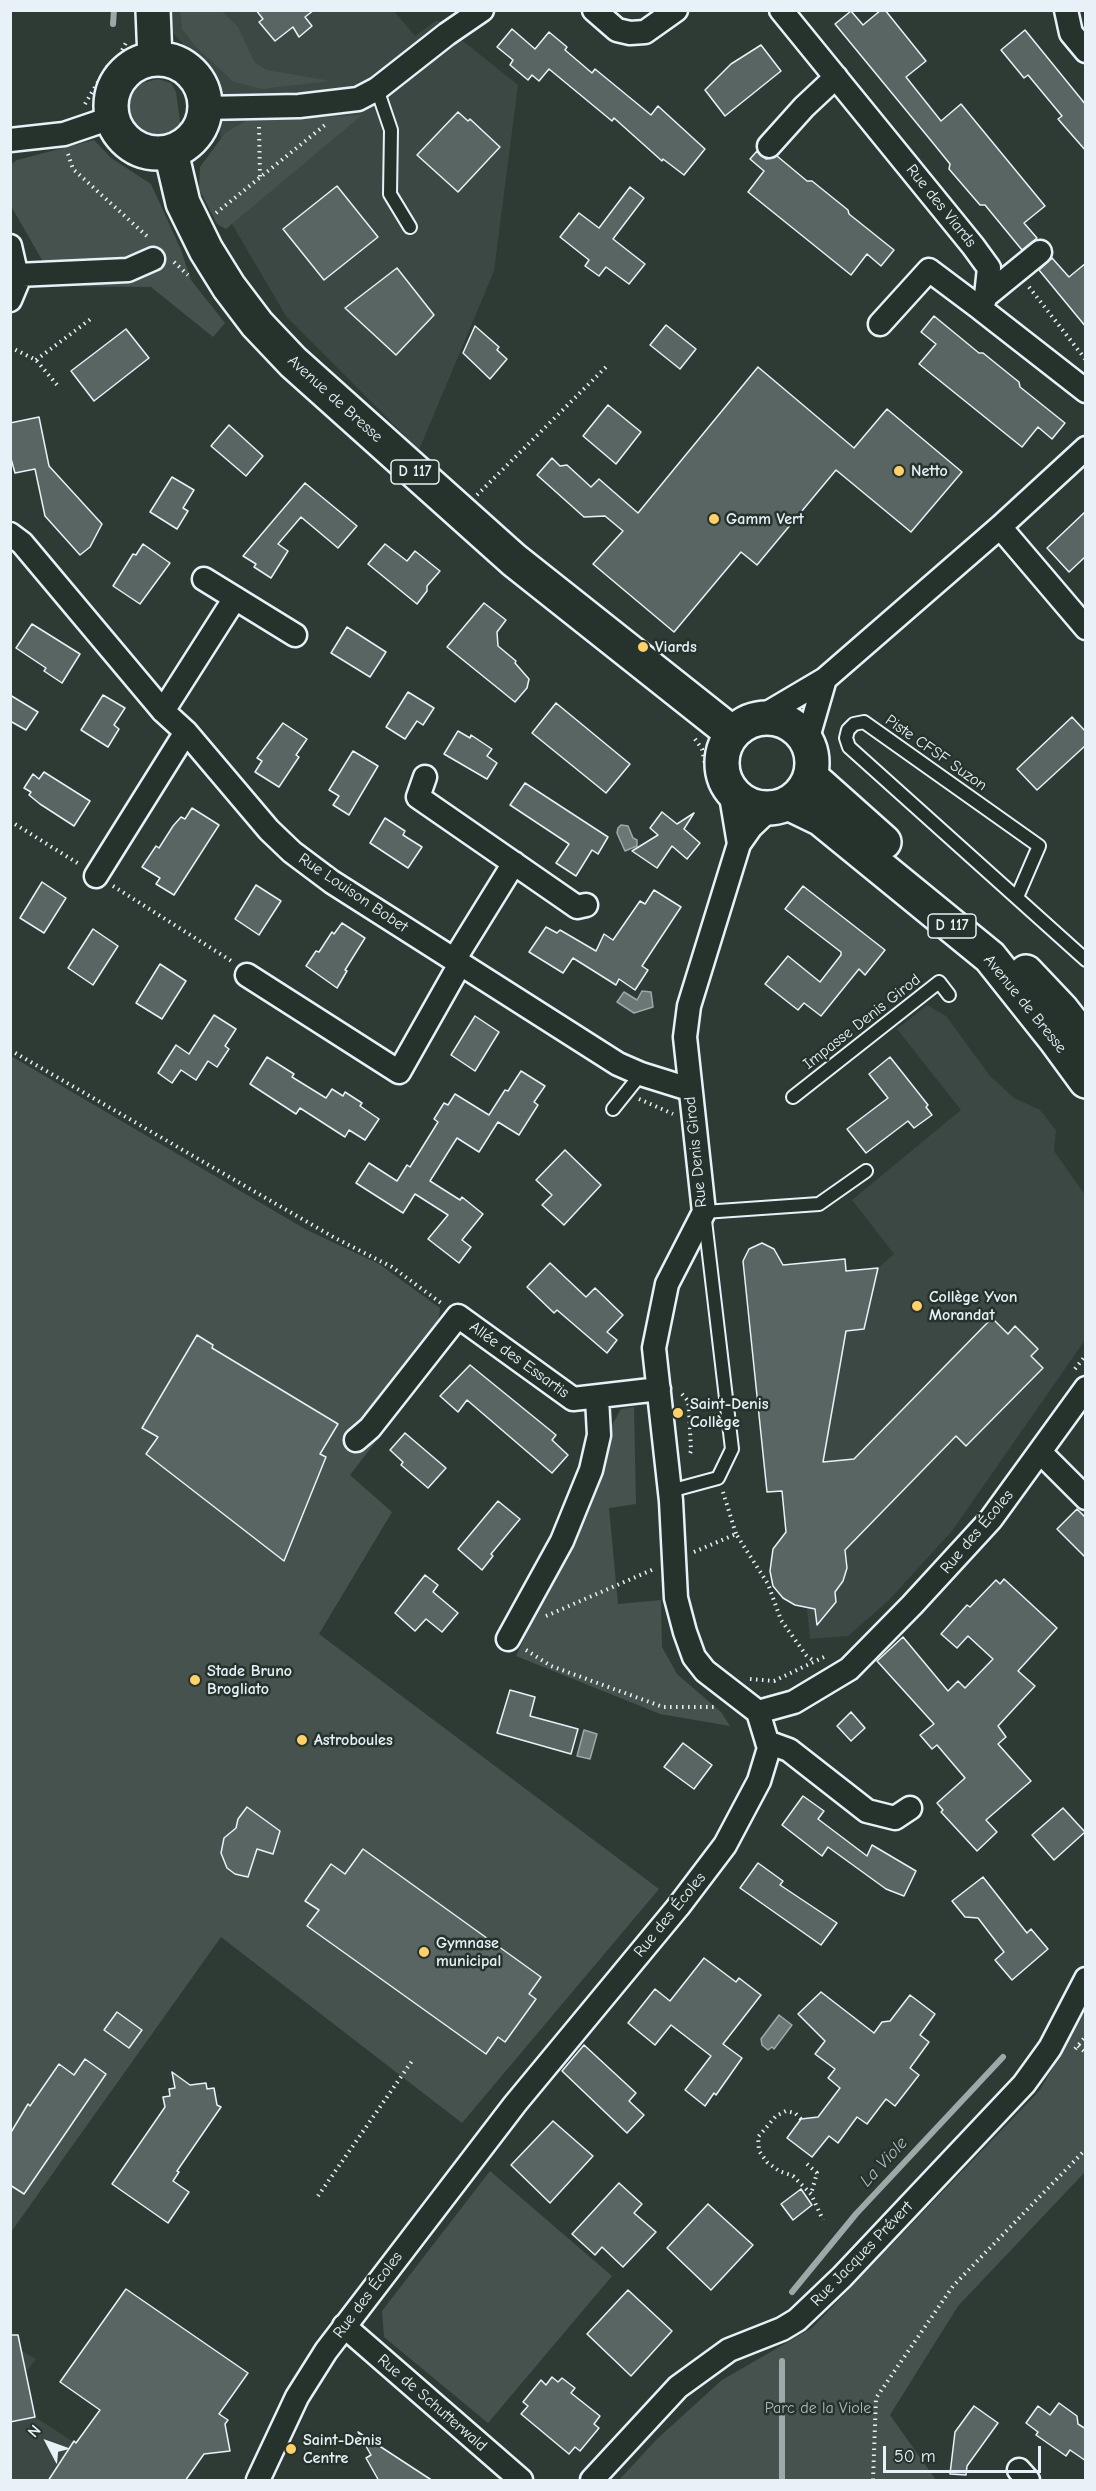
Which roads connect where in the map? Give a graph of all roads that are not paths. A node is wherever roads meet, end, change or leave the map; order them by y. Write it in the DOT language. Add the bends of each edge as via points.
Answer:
graph roads {
  1 [pos="153,10"];
  2 [pos="482,10"];
  3 [pos="594,10"];
  4 [pos="676,10"];
  5 [pos="781,10"];
  6 [pos="1066,10"];
  7 [pos="1086,51"];
  8 [pos="155,59"];
  9 [pos="836,77"];
  10 [pos="367,94"];
  11 [pos="205,108"];
  12 [pos="111,118"];
  13 [pos="10,140"];
  14 [pos="769,146"];
  15 [pos="171,152"];
  16 [pos="410,227"];
  17 [pos="10,246"];
  18 [pos="1040,252"];
  19 [pos="153,260"];
  20 [pos="17,275"];
  21 [pos="10,300"];
  22 [pos="984,303"];
  23 [pos="880,324"];
  24 [pos="1086,391"];
  25 [pos="1086,448"];
  26 [pos="1000,527"];
  27 [pos="10,534"];
  28 [pos="204,579"];
  29 [pos="235,598"];
  30 [pos="1082,616"];
  31 [pos="295,635"];
  32 [pos="825,679"];
  33 [pos="163,711"];
  34 [pos="745,726"];
  35 [pos="186,732"];
  36 [pos="807,741"];
  37 [pos="425,777"];
  38 [pos="810,777"];
  39 [pos="730,790"];
  40 [pos="780,806"];
  41 [pos="739,844"];
  42 [pos="514,863"];
  43 [pos="96,876"];
  44 [pos="1017,897"];
  45 [pos="586,905"];
  46 [pos="1086,960"];
  47 [pos="457,962"];
  48 [pos="247,975"];
  49 [pos="949,995"];
  50 [pos="1086,1041"];
  51 [pos="641,1074"];
  52 [pos="1086,1081"];
  53 [pos="689,1089"];
  54 [pos="793,1097"];
  55 [pos="613,1109"];
  56 [pos="866,1171"];
  57 [pos="704,1212"];
  58 [pos="1079,1381"];
  59 [pos="659,1389"];
  60 [pos="597,1398"];
  61 [pos="356,1440"];
  62 [pos="1040,1452"];
  63 [pos="670,1491"];
  64 [pos="1086,1498"];
  65 [pos="508,1639"];
  66 [pos="759,1712"];
  67 [pos="767,1742"];
  68 [pos="910,1808"];
  69 [pos="1086,1979"];
  70 [pos="344,2326"];
  71 [pos="258,2481"];
  72 [pos="521,2481"];
  73 [pos="592,2481"];
  1 -- 8 [label="main road"];
  2 -- 10 [label="street"];
  3 -- 4 [label="street" via="617,30 630,33 645,32"];
  5 -- 9 [label="street, Rue des Viards"];
  6 -- 7 [label="street" via="1071,33"];
  8 -- 11 [label="main road" via="180,64 191,72 204,95"];
  8 -- 12 [label="main road" via="132,66 116,83 111,95"];
  9 -- 14 [label="street"];
  9 -- 22 [label="street, Rue des Viards" via="989,268"];
  10 -- 11 [label="street" via="299,106"];
  10 -- 16 [label="lane" via="391,130 390,194"];
  11 -- 15 [label="main road" via="195,135"];
  12 -- 13 [label="street" via="64,134"];
  12 -- 15 [label="main road" via="120,135 135,148"];
  15 -- 34 [label="main road, Avenue de Bresse / D 117" via="183,203 194,227 229,287 293,362 457,510 585,618"];
  17 -- 20 [label="street"];
  18 -- 22 [label="street"];
  19 -- 20 [label="street" via="128,270"];
  20 -- 21 [label="street"];
  22 -- 23 [label="street" via="929,270"];
  22 -- 24 [label="street"];
  25 -- 26 [label="street"];
  26 -- 30 [label="street"];
  26 -- 32 [label="street"];
  27 -- 33 [label="street, Rue Louison Bobet" via="22,543"];
  28 -- 29 [label="street"];
  29 -- 31 [label="street"];
  29 -- 33 [label="street"];
  32 -- 34 [label="street"];
  32 -- 36 [label="street"];
  33 -- 35 [label="street, Rue Louison Bobet"];
  34 -- 36 [label="main road" via="773,717 799,730"];
  34 -- 39 [label="main road" via="722,756"];
  35 -- 43 [label="street"];
  35 -- 47 [label="street, Rue Louison Bobet" via="292,852"];
  36 -- 38 [label="main road" via="813,765"];
  37 -- 42 [label="street" via="418,797"];
  38 -- 40 [label="main road" via="798,796"];
  38 -- 50 [label="main road, Avenue de Bresse / D 117" via="998,942"];
  39 -- 40 [label="main road" via="748,804"];
  39 -- 41 [label="street, Rue Denis Girod"];
  40 -- 41 [label="street, Rue Denis Girod" via="751,827"];
  40 -- 52 [label="main road, Avenue de Bresse / D 117" via="821,819 990,957"];
  41 -- 53 [label="street, Rue Denis Girod" via="689,1006 685,1036"];
  42 -- 45 [label="street" via="577,907"];
  42 -- 47 [label="street"];
  44 -- 44 [label="lane, Piste CFSF Suzon" via="849,747 846,738 854,724 864,722 1039,846"];
  44 -- 46 [label="lane, Piste CFSF Suzon"];
  47 -- 48 [label="street" via="399,1072"];
  47 -- 51 [label="street, Rue Louison Bobet" via="615,1063"];
  49 -- 54 [label="lane, Impasse Denis Girod" via="939,982"];
  51 -- 53 [label="street, Rue Louison Bobet"];
  51 -- 55 [label="lane"];
  53 -- 57 [label="street, Rue Denis Girod"];
  56 -- 57 [label="lane" via="819,1204"];
  57 -- 59 [label="street, Rue Denis Girod" via="667,1284 654,1348"];
  57 -- 63 [label="lane" via="732,1449 718,1478"];
  58 -- 62 [label="street, Rue des Écoles"];
  59 -- 60 [label="street, Allée des Essartis"];
  59 -- 63 [label="street, Rue Denis Girod"];
  60 -- 61 [label="street, Allée des Essartis" via="573,1399 458,1316 370,1428"];
  60 -- 65 [label="street" via="599,1435 591,1470 562,1541"];
  62 -- 64 [label="street"];
  62 -- 66 [label="street, Rue des Écoles" via="991,1519 849,1669 794,1702"];
  63 -- 66 [label="street, Rue Denis Girod" via="676,1598 694,1658"];
  66 -- 67 [label="street, Rue des Écoles"];
  67 -- 68 [label="street" via="789,1750 867,1811 895,1818"];
  67 -- 70 [label="street, Rue des Écoles" via="769,1748 759,1781 725,1845 515,2104"];
  69 -- 73 [label="street, Rue Jacques Prévert" via="1050,2048 1024,2084 849,2269 797,2320 729,2350 678,2387"];
  70 -- 71 [label="street, Rue des Écoles" via="306,2380"];
  70 -- 72 [label="street, Rue de Schutterwald"];
}
